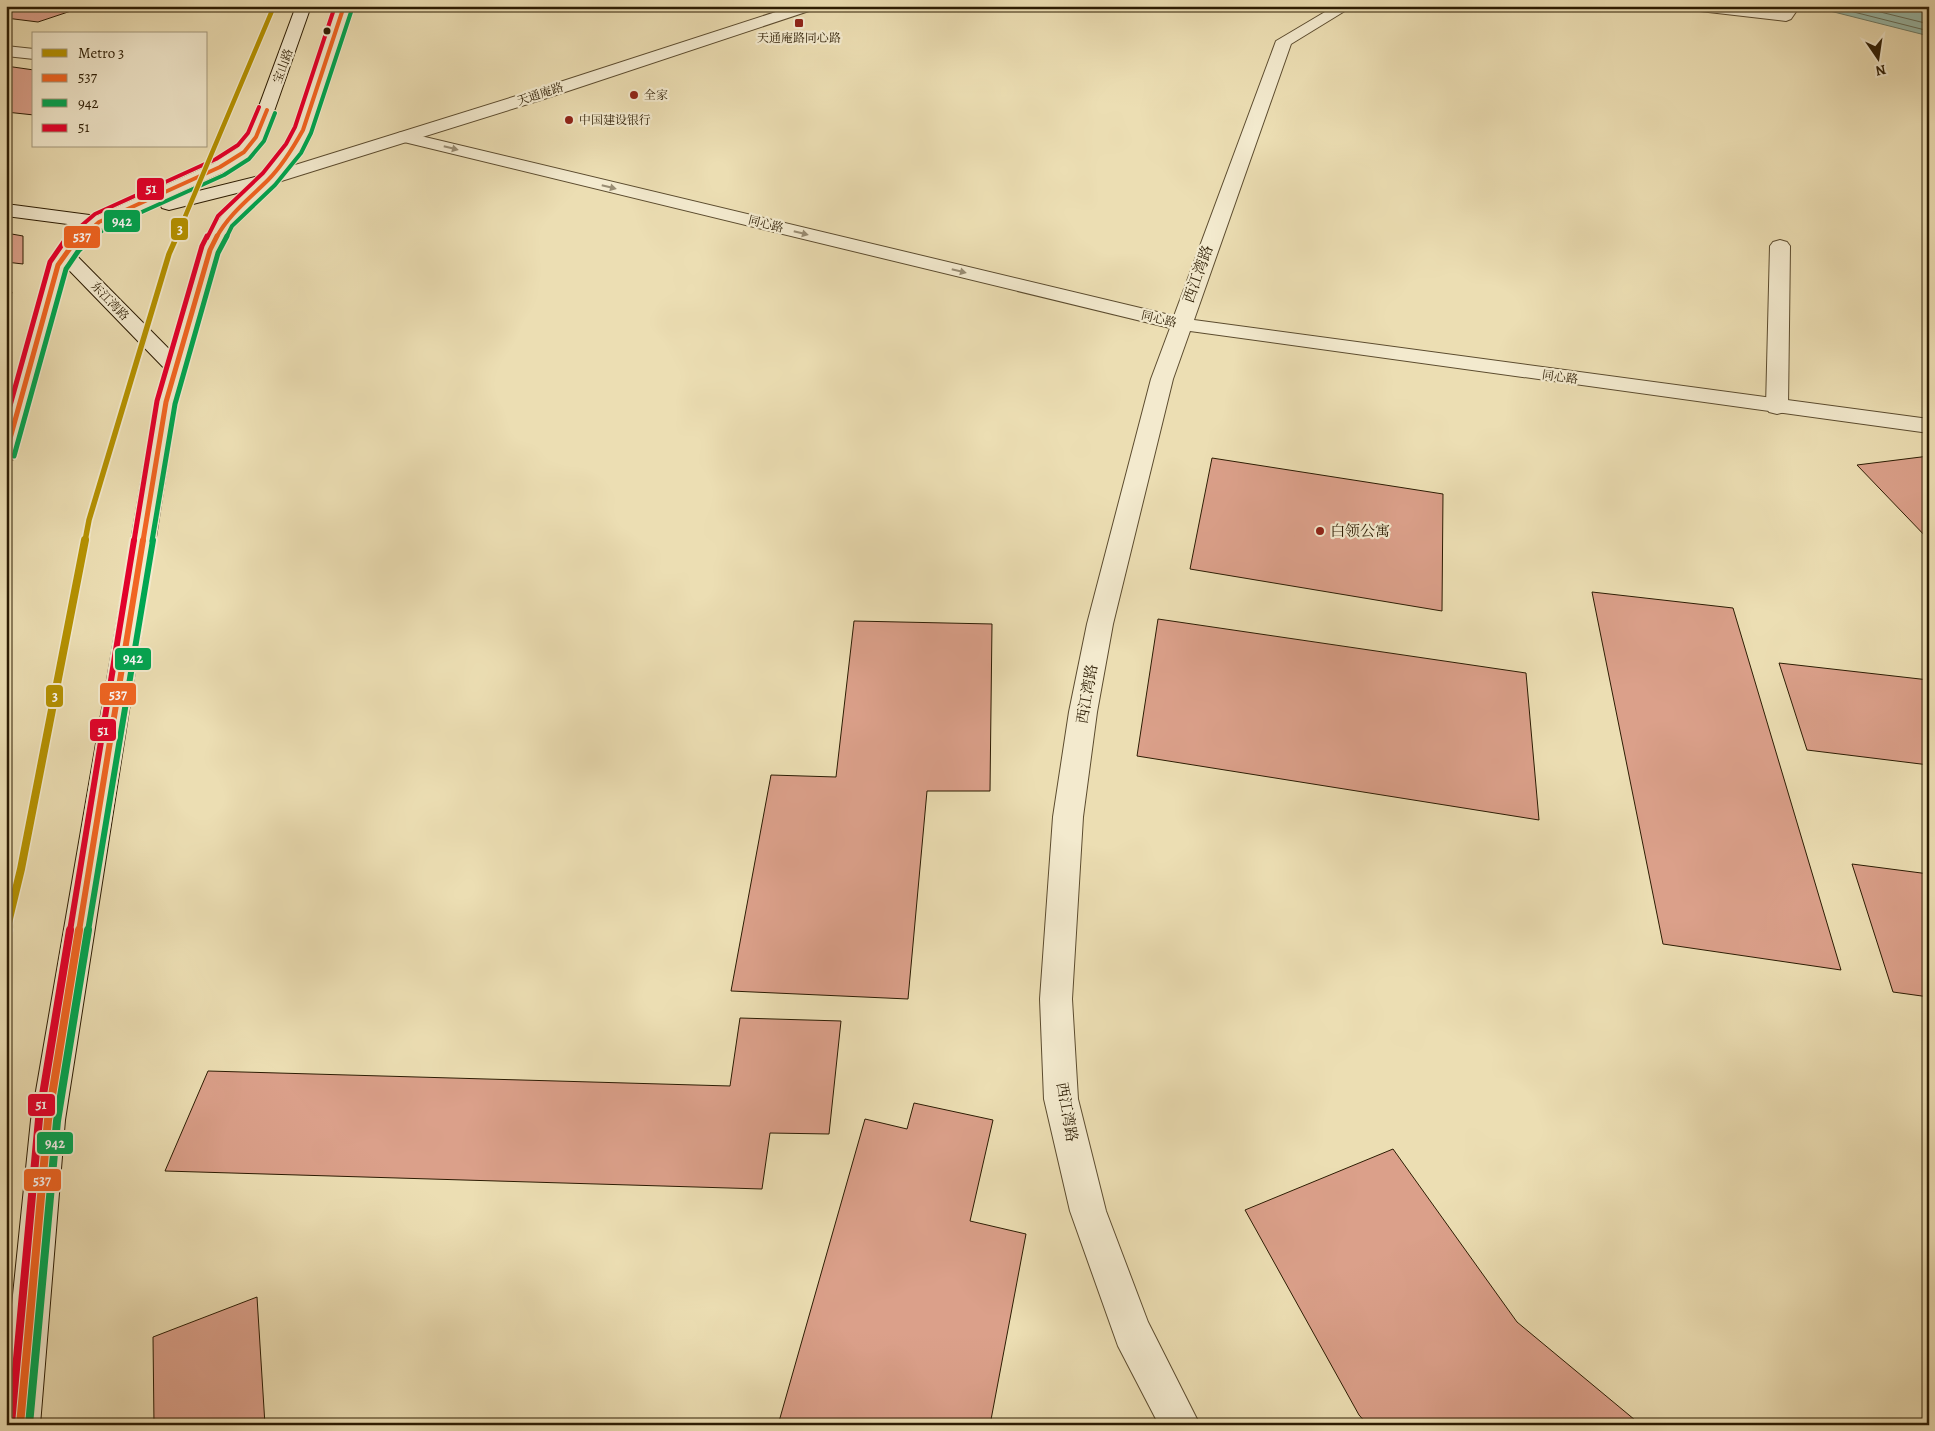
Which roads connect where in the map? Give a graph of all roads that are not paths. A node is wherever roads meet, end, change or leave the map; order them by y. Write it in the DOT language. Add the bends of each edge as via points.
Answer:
graph roads {
  1 [pos="304,6"];
  2 [pos="344,6"];
  3 [pos="810,6"];
  4 [pos="1346,6"];
  5 [pos="1691,6"];
  6 [pos="1789,11"];
  7 [pos="6,51"];
  8 [pos="32,54"];
  9 [pos="260,126"];
  10 [pos="404,137"];
  11 [pos="269,179"];
  12 [pos="6,210"];
  13 [pos="99,222"];
  14 [pos="1780,246"];
  15 [pos="65,255"];
  16 [pos="1180,324"];
  17 [pos="176,368"];
  18 [pos="1777,407"];
  19 [pos="1929,426"];
  20 [pos="6,454"];
  21 [pos="20,1425"];
  22 [pos="1180,1425"];
  1 -- 9 [label="street, 宝山路"];
  2 -- 11 [label="street" via="303,130 283,164"];
  3 -- 10 [label="street, 天通庵路"];
  4 -- 16 [label="street, 西江湾路" via="1284,41"];
  5 -- 6 [label="street"];
  7 -- 8 [label="street"];
  9 -- 11 [label="street, 宝山路"];
  9 -- 13 [label="street, 宝山路" via="244,152 220,167"];
  10 -- 11 [label="street, 天通庵路"];
  10 -- 16 [label="street, 同心路, one-way"];
  11 -- 13 [label="street"];
  11 -- 17 [label="street" via="225,221 217,235"];
  12 -- 13 [label="street"];
  13 -- 15 [label="street"];
  14 -- 18 [label="street"];
  15 -- 17 [label="street, 东江湾路"];
  15 -- 20 [label="street" via="58,265"];
  16 -- 18 [label="street, 同心路"];
  16 -- 22 [label="street, 西江湾路" via="1162,379 1102,614 1083,712 1068,817 1056,999 1061,1099 1088,1211 1132,1332"];
  17 -- 21 [label="street" via="166,402 138,563 48,1120"];
  18 -- 19 [label="street, 同心路"];
}
